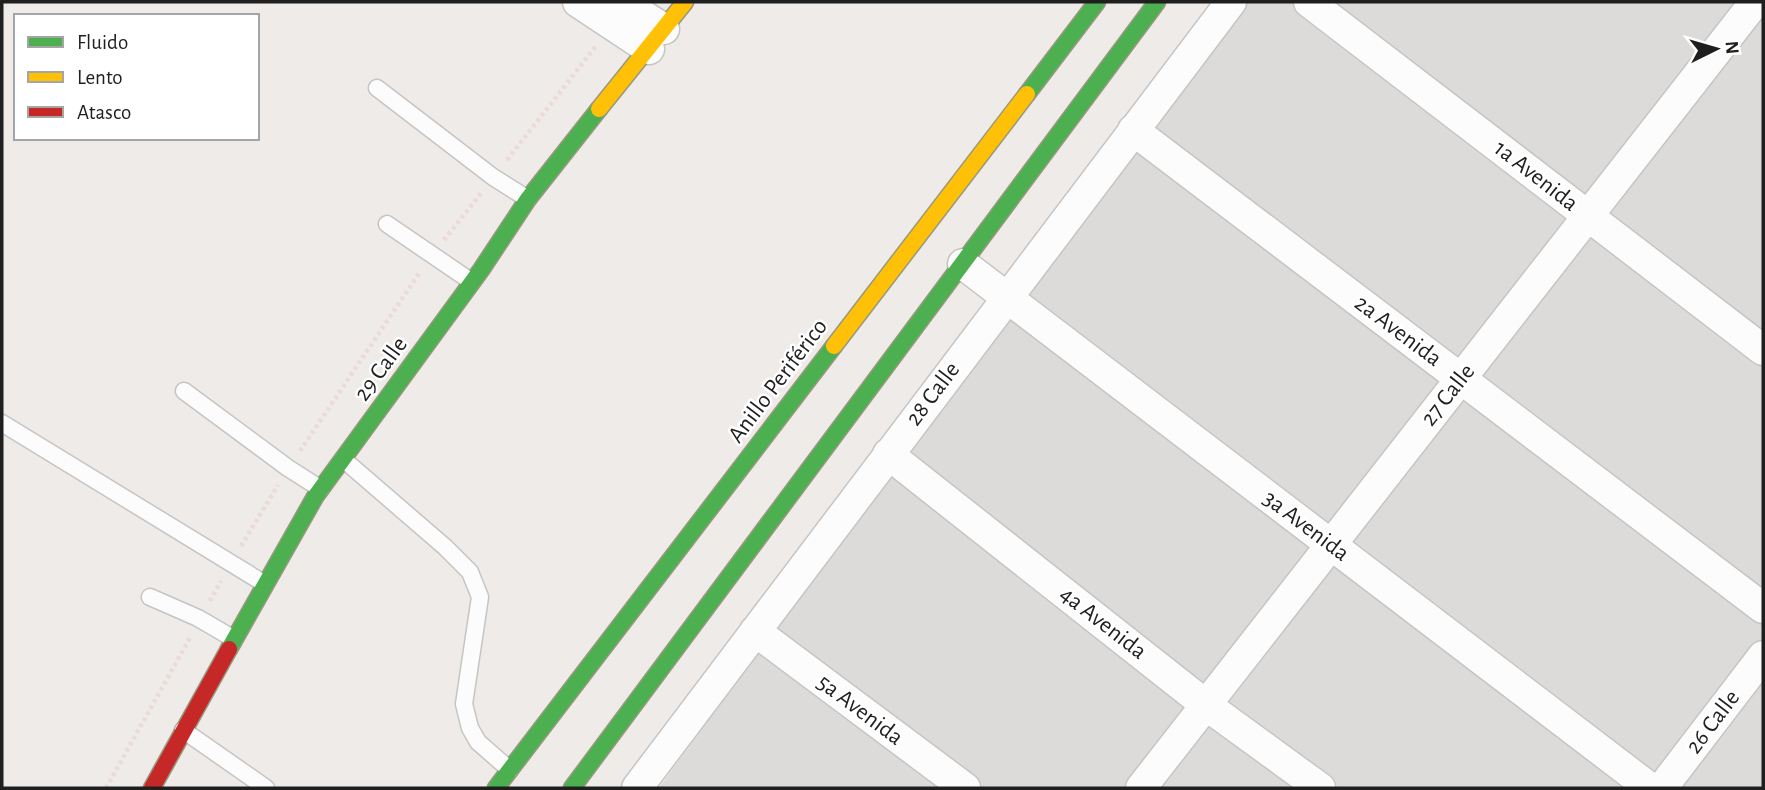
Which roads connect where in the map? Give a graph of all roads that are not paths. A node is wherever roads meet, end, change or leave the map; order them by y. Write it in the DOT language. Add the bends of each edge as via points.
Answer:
graph roads {
  1 [pos="578,2"];
  2 [pos="622,2"];
  3 [pos="685,2"];
  4 [pos="1097,2"];
  5 [pos="1157,2"];
  6 [pos="1231,2"];
  7 [pos="1309,2"];
  8 [pos="1755,2"];
  9 [pos="656,39"];
  10 [pos="377,88"];
  11 [pos="1133,130"];
  12 [pos="528,199"];
  13 [pos="1588,216"];
  14 [pos="387,224"];
  15 [pos="963,264"];
  16 [pos="472,282"];
  17 [pos="1006,297"];
  18 [pos="1763,351"];
  19 [pos="1461,379"];
  20 [pos="184,391"];
  21 [pos="2,423"];
  22 [pos="888,454"];
  23 [pos="343,459"];
  24 [pos="321,489"];
  25 [pos="1331,545"];
  26 [pos="265,584"];
  27 [pos="150,597"];
  28 [pos="1763,608"];
  29 [pos="755,631"];
  30 [pos="234,639"];
  31 [pos="1763,656"];
  32 [pos="1206,705"];
  33 [pos="183,730"];
  34 [pos="510,770"];
  35 [pos="152,788"];
  36 [pos="265,788"];
  37 [pos="496,788"];
  38 [pos="572,788"];
  39 [pos="637,788"];
  40 [pos="965,788"];
  41 [pos="1141,788"];
  42 [pos="1320,788"];
  43 [pos="1650,788"];
  44 [pos="1662,788"];
  1 -- 9 [label="street"];
  2 -- 9 [label="street"];
  3 -- 9 [label="main road, 29 Calle"];
  4 -- 34 [label="main road, Anillo Periférico"];
  5 -- 15 [label="main road"];
  6 -- 11 [label="street, 28 Calle"];
  7 -- 13 [label="street, 1a Avenida"];
  8 -- 13 [label="street, 27 Calle"];
  9 -- 12 [label="main road, 29 Calle"];
  10 -- 12 [label="lane"];
  11 -- 17 [label="street, 28 Calle"];
  11 -- 19 [label="street, 2a Avenida"];
  12 -- 16 [label="main road, 29 Calle"];
  13 -- 18 [label="street, 1a Avenida"];
  13 -- 19 [label="street, 27 Calle"];
  14 -- 16 [label="lane"];
  15 -- 17 [label="street, 3a Avenida"];
  15 -- 38 [label="main road"];
  16 -- 23 [label="main road, 29 Calle"];
  17 -- 22 [label="street, 28 Calle"];
  17 -- 25 [label="street, 3a Avenida"];
  19 -- 25 [label="street, 27 Calle"];
  19 -- 28 [label="street, 2a Avenida"];
  20 -- 24 [label="lane"];
  21 -- 26 [label="lane"];
  22 -- 29 [label="street, 28 Calle"];
  22 -- 32 [label="street, 4a Avenida"];
  23 -- 24 [label="main road, 29 Calle"];
  23 -- 34 [label="lane" via="470,572 480,597 464,704 478,742"];
  24 -- 26 [label="main road, 29 Calle"];
  25 -- 32 [label="street, 27 Calle"];
  25 -- 43 [label="street, 3a Avenida"];
  26 -- 30 [label="main road, 29 Calle"];
  27 -- 30 [label="lane"];
  29 -- 39 [label="street, 28 Calle"];
  29 -- 40 [label="street, 5a Avenida"];
  30 -- 33 [label="main road, 29 Calle"];
  31 -- 44 [label="street, 26 Calle"];
  32 -- 41 [label="street, 27 Calle"];
  32 -- 42 [label="street, 4a Avenida"];
  33 -- 35 [label="main road, 29 Calle"];
  33 -- 36 [label="lane"];
  34 -- 37 [label="main road, Anillo Periférico"];
}
